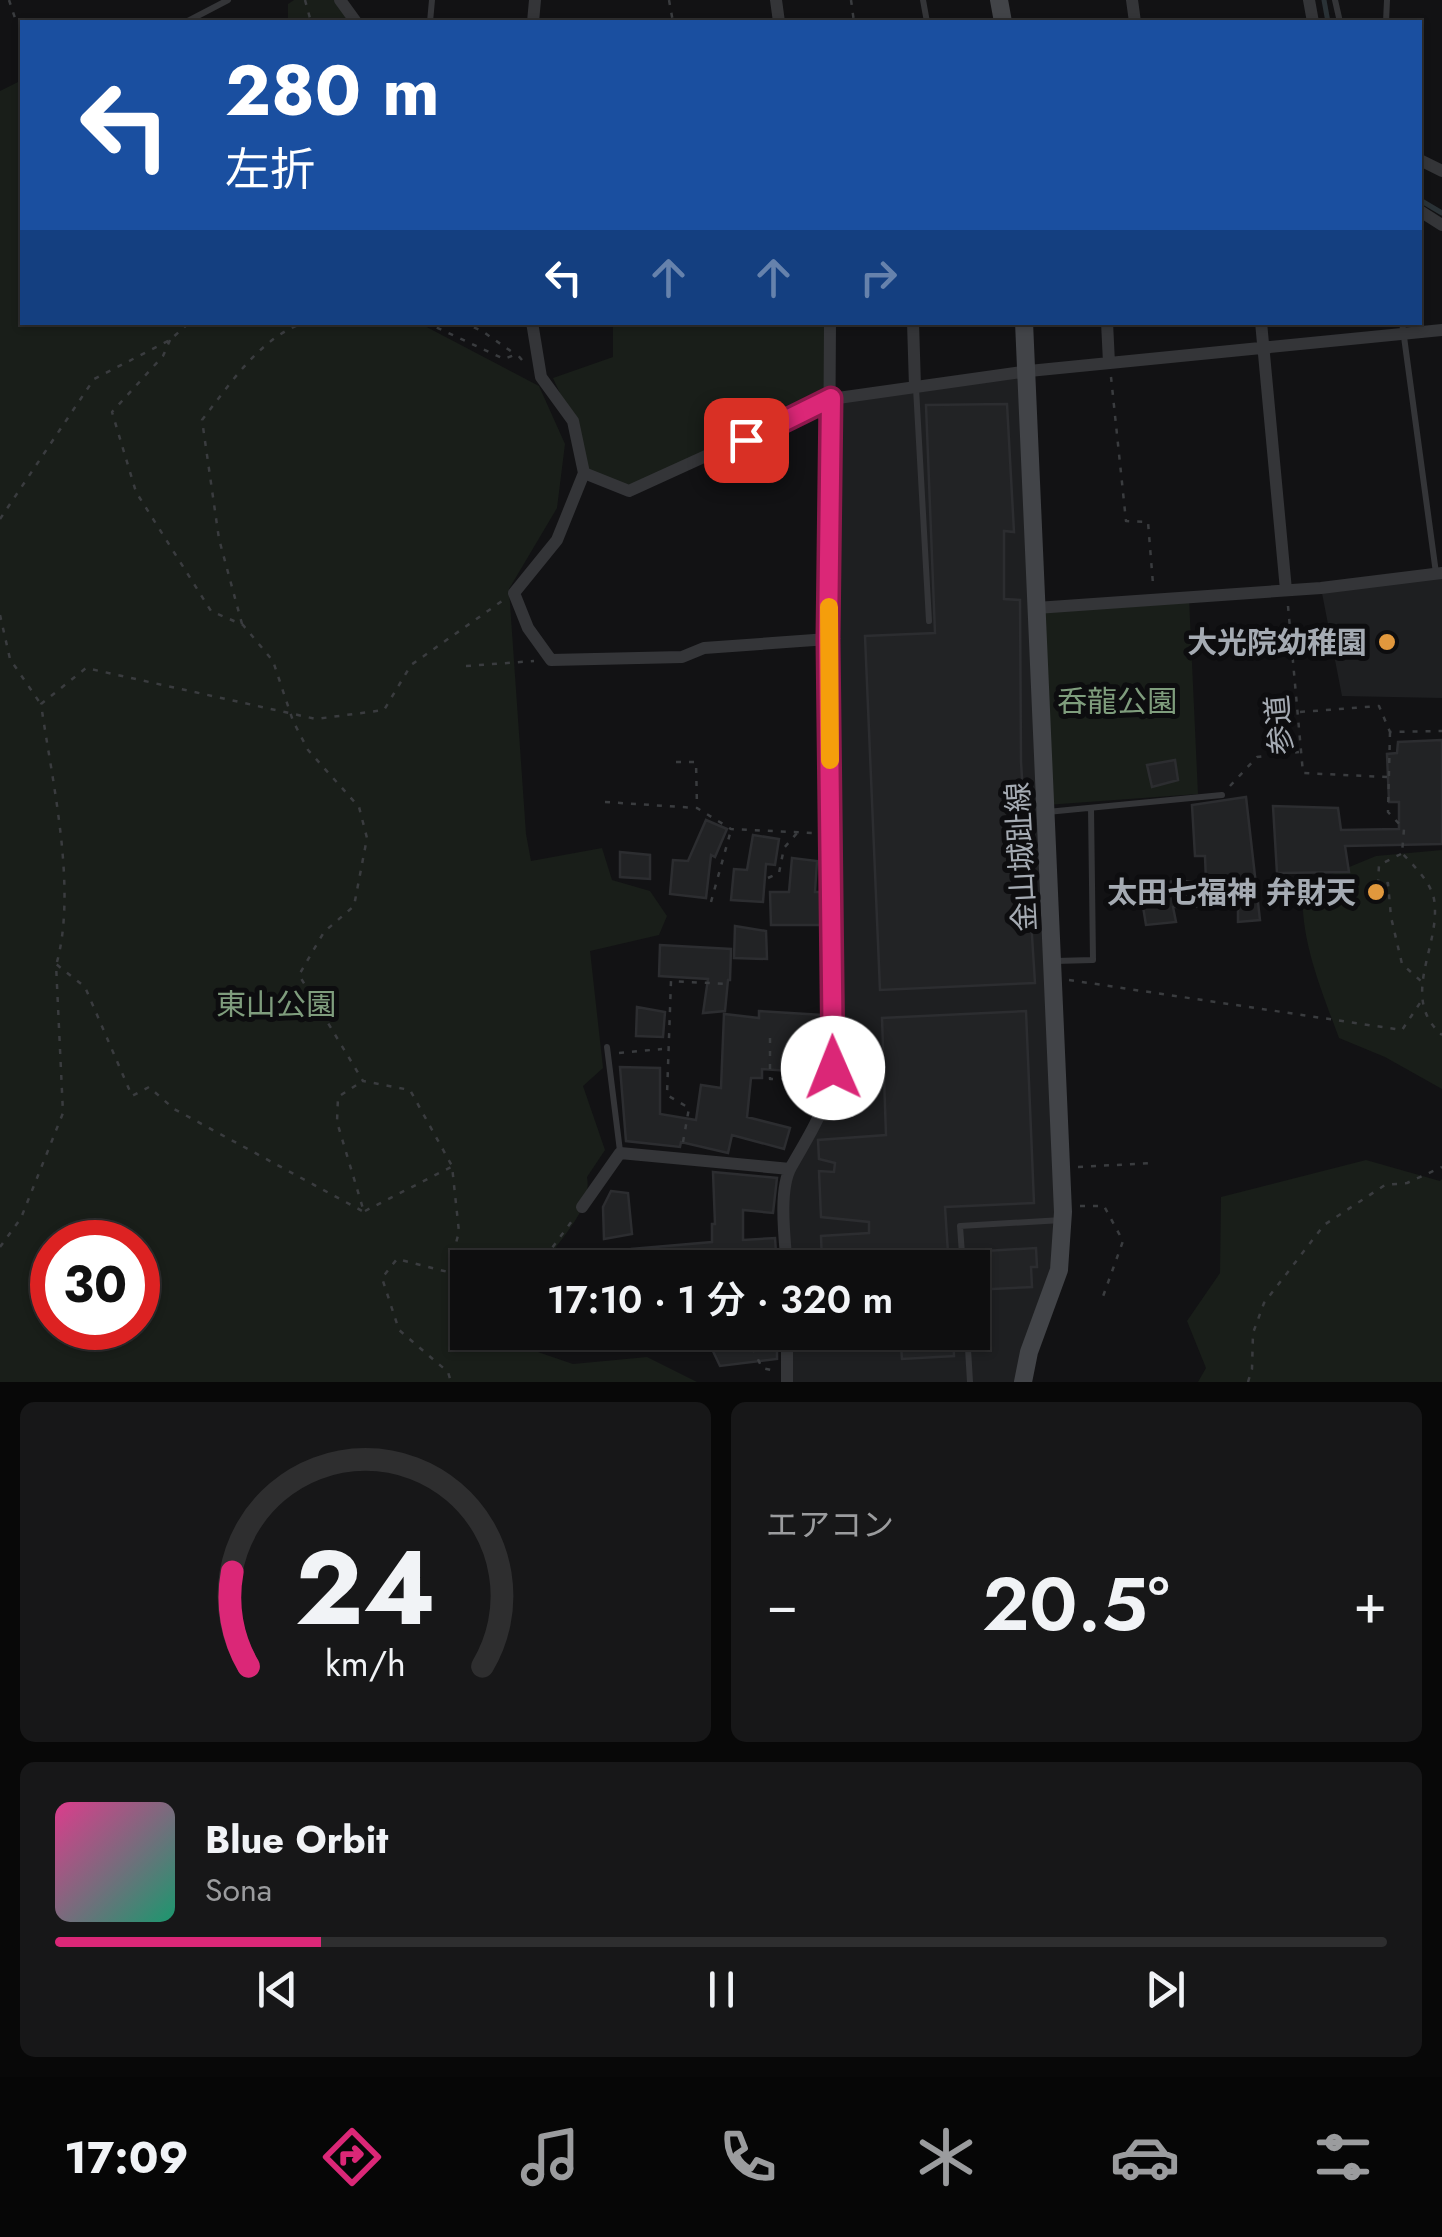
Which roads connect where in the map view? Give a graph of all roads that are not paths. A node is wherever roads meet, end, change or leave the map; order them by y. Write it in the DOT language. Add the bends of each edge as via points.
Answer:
graph roads {
  1 [pos="228,0"];
  2 [pos="190,20"];
  3 [pos="532,325"];
  4 [pos="830,325"];
  5 [pos="913,325"];
  6 [pos="1024,325"];
  7 [pos="1107,325"];
  8 [pos="1261,325"];
  9 [pos="1403,328"];
  10 [pos="1442,330"];
  11 [pos="1264,348"];
  12 [pos="1109,362"];
  13 [pos="1026,371"];
  14 [pos="916,386"];
  15 [pos="831,398"];
  16 [pos="584,473"];
  17 [pos="1439,574"];
  18 [pos="1286,590"];
  19 [pos="1036,608"];
  20 [pos="929,621"];
  21 [pos="828,639"];
  22 [pos="1222,794"];
  23 [pos="1092,808"];
  24 [pos="1046,812"];
  25 [pos="1054,969"];
  26 [pos="607,1050"];
  27 [pos="620,1153"];
  28 [pos="790,1169"];
  29 [pos="582,1207"];
  30 [pos="1063,1213"];
  31 [pos="785,1250"];
  32 [pos="961,1250"];
  33 [pos="787,1350"];
  34 [pos="968,1350"];
  35 [pos="787,1379"];
  36 [pos="970,1382"];
  37 [pos="1023,1382"];
  1 -- 2 [label="lane"];
  3 -- 16 [label="street" via="540,377 573,422"];
  4 -- 15 [label="street"];
  5 -- 14 [label="street"];
  6 -- 13 [label="main road, 金山城趾線"];
  7 -- 12 [label="street"];
  8 -- 11 [label="street"];
  9 -- 10 [label="street"];
  9 -- 11 [label="street"];
  9 -- 17 [label="lane"];
  11 -- 12 [label="street"];
  11 -- 18 [label="street"];
  12 -- 13 [label="street"];
  13 -- 14 [label="street"];
  13 -- 19 [label="main road, 金山城趾線"];
  14 -- 15 [label="street"];
  14 -- 20 [label="lane"];
  15 -- 16 [label="street" via="630,491"];
  15 -- 21 [label="street"];
  16 -- 21 [label="street" via="556,540 514,593 528,628 552,660 682,657 704,648"];
  17 -- 18 [label="street"];
  18 -- 19 [label="street"];
  19 -- 24 [label="main road, 金山城趾線"];
  21 -- 28 [label="street" via="830,1081 826,1107"];
  22 -- 23 [label="lane"];
  23 -- 24 [label="lane"];
  23 -- 25 [label="lane" via="1093,960"];
  24 -- 25 [label="main road, 金山城趾線"];
  25 -- 30 [label="main road, 金山城趾線"];
  26 -- 27 [label="lane"];
  27 -- 28 [label="street"];
  27 -- 29 [label="street"];
  28 -- 31 [label="street"];
  30 -- 32 [label="lane" via="960,1226"];
  30 -- 37 [label="main road, 金山城趾線" via="1059,1270"];
  33 -- 35 [label="street"];
  34 -- 36 [label="lane"];
}
